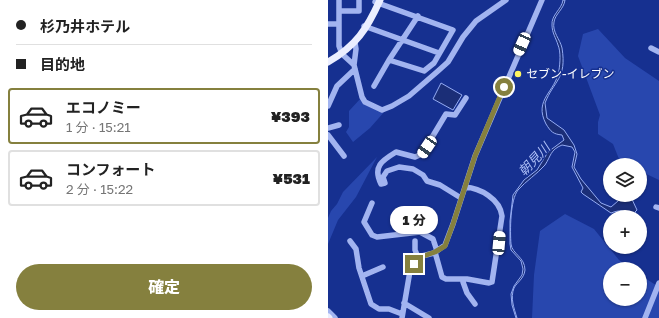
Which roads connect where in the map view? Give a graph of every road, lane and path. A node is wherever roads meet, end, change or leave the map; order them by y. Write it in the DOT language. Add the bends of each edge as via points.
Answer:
graph roads {
  1 [pos="339,0"];
  2 [pos="359,0"];
  3 [pos="506,0"];
  4 [pos="377,1"];
  5 [pos="540,1"];
  6 [pos="339,11"];
  7 [pos="418,16"];
  8 [pos="328,24"];
  9 [pos="339,24"];
  10 [pos="365,27"];
  11 [pos="402,40"];
  12 [pos="355,43"];
  13 [pos="651,48"];
  14 [pos="341,52"];
  15 [pos="659,52"];
  16 [pos="440,53"];
  17 [pos="328,58"];
  18 [pos="389,60"];
  19 [pos="328,62"];
  20 [pos="354,67"];
  21 [pos="374,86"];
  22 [pos="466,98"];
  23 [pos="328,106"];
  24 [pos="339,125"];
  25 [pos="328,128"];
  26 [pos="328,135"];
  27 [pos="344,156"];
  28 [pos="465,187"];
  29 [pos="461,198"];
  30 [pos="372,203"];
  31 [pos="350,241"];
  32 [pos="415,241"];
  33 [pos="436,252"];
  34 [pos="418,258"];
  35 [pos="383,267"];
  36 [pos="362,276"];
  37 [pos="464,279"];
  38 [pos="659,283"];
  39 [pos="404,303"];
  40 [pos="475,304"];
  41 [pos="328,311"];
  42 [pos="402,316"];
  43 [pos="331,317"];
  44 [pos="429,318"];
  45 [pos="644,318"];
  1 -- 6 [label="street"];
  2 -- 6 [label="street" via="359,11"];
  3 -- 20 [label="street" via="476,21 448,62 409,96 392,106 382,110 365,102"];
  4 -- 7 [label="street"];
  4 -- 10 [label="main road"];
  5 -- 28 [label="street" via="478,148"];
  6 -- 9 [label="street"];
  7 -- 11 [label="street"];
  7 -- 16 [label="street" via="453,30"];
  8 -- 9 [label="street"];
  9 -- 14 [label="street"];
  10 -- 11 [label="street"];
  10 -- 12 [label="main road"];
  10 -- 14 [label="main road"];
  11 -- 16 [label="street"];
  11 -- 18 [label="street"];
  12 -- 14 [label="main road"];
  12 -- 20 [label="street"];
  13 -- 15 [label="street"];
  14 -- 17 [label="main road"];
  14 -- 19 [label="main road"];
  14 -- 20 [label="street"];
  16 -- 18 [label="street" via="434,63 424,71"];
  18 -- 21 [label="street"];
  20 -- 23 [label="street" via="337,86"];
  22 -- 29 [label="street" via="455,115 446,114 422,154 415,157 396,152 383,160 378,167 380,181 383,184 387,170 399,167 413,169 427,181 440,185"];
  24 -- 25 [label="street"];
  26 -- 27 [label="street"];
  28 -- 29 [label="street"];
  28 -- 37 [label="street" via="473,187 484,192 500,206 502,216 492,282 489,284"];
  29 -- 33 [label="street" via="445,246"];
  30 -- 33 [label="street" via="364,222 372,235 377,237 420,232 433,239"];
  31 -- 36 [label="street" via="356,249"];
  32 -- 34 [label="street"];
  33 -- 34 [label="street"];
  33 -- 37 [label="street" via="442,277"];
  34 -- 39 [label="street" via="410,271"];
  35 -- 36 [label="street"];
  36 -- 42 [label="street" via="371,304 374,307 389,308"];
  37 -- 40 [label="street" via="467,293"];
  38 -- 45 [label="street"];
  39 -- 42 [label="street"];
  39 -- 44 [label="street"];
  41 -- 43 [label="street"];
}
